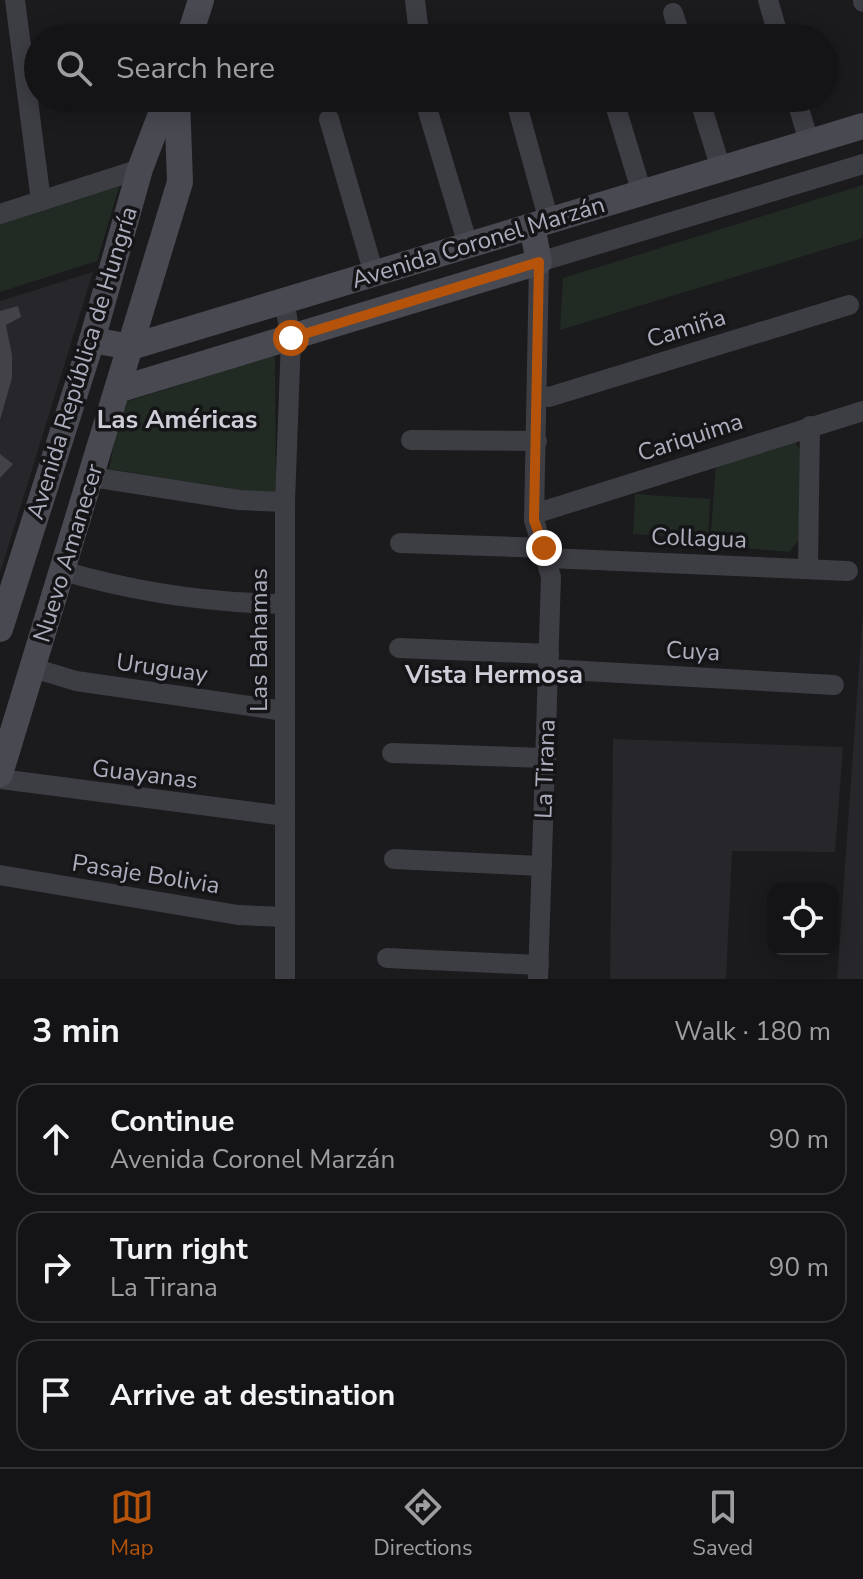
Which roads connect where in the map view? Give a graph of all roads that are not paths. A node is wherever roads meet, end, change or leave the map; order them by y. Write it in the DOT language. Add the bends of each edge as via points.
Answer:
graph roads {
  1 [pos="15,0"];
  2 [pos="201,0"];
  3 [pos="415,0"];
  4 [pos="768,0"];
  5 [pos="673,13"];
  6 [pos="193,24"];
  7 [pos="418,24"];
  8 [pos="677,24"];
  9 [pos="775,24"];
  10 [pos="24,70"];
  11 [pos="29,112"];
  12 [pos="162,112"];
  13 [pos="178,112"];
  14 [pos="428,112"];
  15 [pos="518,112"];
  16 [pos="617,112"];
  17 [pos="703,112"];
  18 [pos="800,112"];
  19 [pos="329,119"];
  20 [pos="863,126"];
  21 [pos="809,142"];
  22 [pos="863,164"];
  23 [pos="140,169"];
  24 [pos="721,169"];
  25 [pos="642,193"];
  26 [pos="41,201"];
  27 [pos="0,214"];
  28 [pos="541,224"];
  29 [pos="468,245"];
  30 [pos="539,262"];
  31 [pos="374,274"];
  32 [pos="284,301"];
  33 [pos="849,305"];
  34 [pos="291,338"];
  35 [pos="92,340"];
  36 [pos="131,347"];
  37 [pos="117,390"];
  38 [pos="538,395"];
  39 [pos="863,411"];
  40 [pos="810,426"];
  41 [pos="411,440"];
  42 [pos="537,441"];
  43 [pos="92,477"];
  44 [pos="285,502"];
  45 [pos="534,514"];
  46 [pos="400,543"];
  47 [pos="546,553"];
  48 [pos="808,568"];
  49 [pos="63,571"];
  50 [pos="848,571"];
  51 [pos="285,604"];
  52 [pos="0,629"];
  53 [pos="399,648"];
  54 [pos="549,661"];
  55 [pos="33,668"];
  56 [pos="834,685"];
  57 [pos="284,711"];
  58 [pos="392,753"];
  59 [pos="546,758"];
  60 [pos="0,776"];
  61 [pos="285,816"];
  62 [pos="394,859"];
  63 [pos="542,866"];
  64 [pos="0,875"];
  65 [pos="285,917"];
  66 [pos="387,958"];
  67 [pos="539,972"];
  68 [pos="285,979"];
  1 -- 10 [label="street"];
  2 -- 6 [label="street"];
  3 -- 7 [label="street"];
  4 -- 9 [label="street"];
  5 -- 8 [label="street"];
  11 -- 26 [label="street"];
  12 -- 23 [label="street, Avenida República de Hungría"];
  13 -- 36 [label="street, Nuevo Amanecer" via="180,182"];
  14 -- 29 [label="street"];
  15 -- 28 [label="street"];
  16 -- 25 [label="street"];
  17 -- 24 [label="street"];
  18 -- 21 [label="street"];
  19 -- 31 [label="street"];
  20 -- 21 [label="street, Avenida Coronel Marzán"];
  21 -- 24 [label="street, Avenida Coronel Marzán"];
  22 -- 30 [label="street, Avenida Coronel Marzán"];
  23 -- 26 [label="street"];
  23 -- 35 [label="street, Avenida República de Hungría"];
  24 -- 25 [label="street, Avenida Coronel Marzán"];
  25 -- 28 [label="street, Avenida Coronel Marzán"];
  26 -- 27 [label="street"];
  28 -- 29 [label="street, Avenida Coronel Marzán"];
  28 -- 30 [label="street, La Tirana"];
  29 -- 31 [label="street, Avenida Coronel Marzán"];
  30 -- 34 [label="street, Avenida Coronel Marzán"];
  30 -- 38 [label="street, La Tirana"];
  31 -- 32 [label="street, Avenida Coronel Marzán"];
  32 -- 34 [label="street, Las Bahamas"];
  32 -- 36 [label="street, Avenida Coronel Marzán"];
  33 -- 38 [label="street, Camiña" via="549,397"];
  34 -- 37 [label="street, Avenida Coronel Marzán"];
  34 -- 44 [label="street, Las Bahamas"];
  35 -- 36 [label="street, Avenida Coronel Marzán"];
  35 -- 52 [label="street, Avenida República de Hungría"];
  36 -- 37 [label="street, Nuevo Amanecer"];
  37 -- 43 [label="street, Nuevo Amanecer"];
  38 -- 42 [label="street, La Tirana"];
  39 -- 40 [label="street, Cariquima"];
  40 -- 45 [label="street, Cariquima"];
  40 -- 48 [label="street"];
  41 -- 42 [label="street"];
  42 -- 45 [label="street, La Tirana"];
  43 -- 44 [label="street"];
  43 -- 49 [label="street, Nuevo Amanecer"];
  44 -- 51 [label="street, Las Bahamas"];
  45 -- 47 [label="street, La Tirana"];
  46 -- 47 [label="street, Collagua"];
  47 -- 48 [label="street, Collagua"];
  47 -- 54 [label="street, La Tirana" via="551,577"];
  48 -- 50 [label="street, Collagua"];
  49 -- 51 [label="street" via="118,587"];
  49 -- 55 [label="street, Nuevo Amanecer"];
  51 -- 57 [label="street, Las Bahamas"];
  53 -- 54 [label="street, Cuya"];
  54 -- 56 [label="street, Cuya"];
  54 -- 59 [label="street, La Tirana"];
  55 -- 57 [label="street, Uruguay" via="76,681"];
  55 -- 60 [label="street, Nuevo Amanecer"];
  57 -- 61 [label="street, Las Bahamas"];
  58 -- 59 [label="street"];
  59 -- 63 [label="street, La Tirana"];
  60 -- 61 [label="street, Guayanas" via="62,790"];
  61 -- 65 [label="street, Las Bahamas"];
  62 -- 63 [label="street"];
  63 -- 67 [label="street, La Tirana"];
  64 -- 65 [label="street, Pasaje Bolivia" via="238,915"];
  65 -- 68 [label="street, Las Bahamas"];
  66 -- 67 [label="street"];
}
